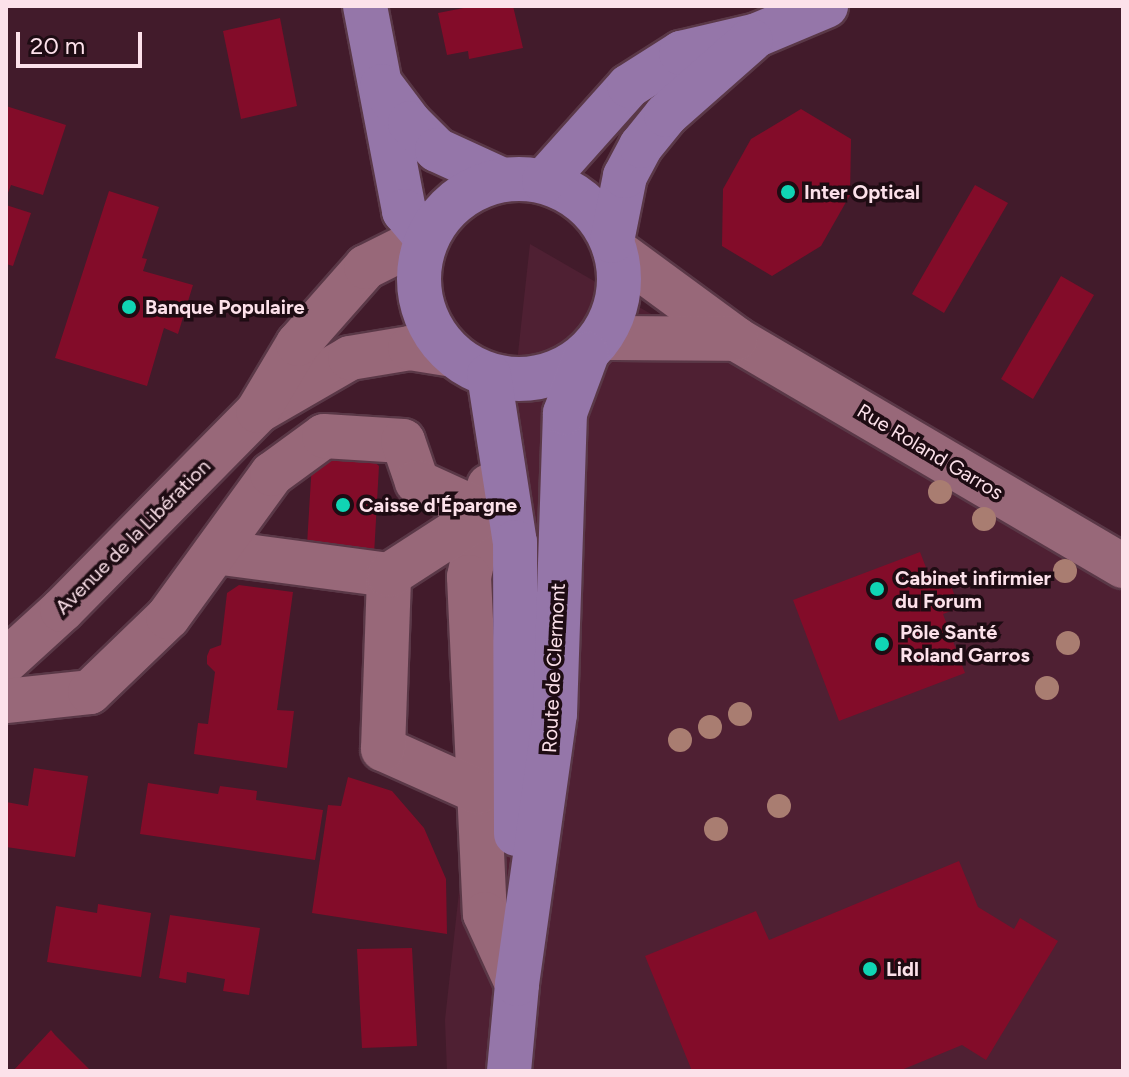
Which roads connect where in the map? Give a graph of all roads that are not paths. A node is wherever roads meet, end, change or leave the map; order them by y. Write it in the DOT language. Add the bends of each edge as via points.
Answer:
graph roads {
  1 [pos="365,6"];
  2 [pos="826,6"];
  3 [pos="757,35"];
  4 [pos="382,85"];
  5 [pos="500,179"];
  6 [pos="544,181"];
  7 [pos="426,237"];
  8 [pos="614,246"];
  9 [pos="736,339"];
  10 [pos="594,346"];
  11 [pos="471,365"];
  12 [pos="258,411"];
  13 [pos="499,425"];
  14 [pos="485,513"];
  15 [pos="216,552"];
  16 [pos="1123,566"];
  17 [pos="389,575"];
  18 [pos="6,661"];
  19 [pos="6,701"];
  20 [pos="479,792"];
  21 [pos="517,984"];
  22 [pos="509,1071"];
  1 -- 4 [label="main road"];
  2 -- 3 [label="main road"];
  3 -- 6 [label="main road" via="681,53 629,86"];
  3 -- 8 [label="main road" via="666,115 641,146 625,176"];
  4 -- 5 [label="main road" via="437,150"];
  4 -- 7 [label="main road" via="404,211"];
  5 -- 6 [label="main road"];
  5 -- 7 [label="main road" via="453,203"];
  6 -- 8 [label="main road" via="573,193 596,214"];
  7 -- 11 [label="main road" via="418,268 420,300 432,330"];
  7 -- 12 [label="street, Avenue de la Libération" via="366,267 298,344"];
  8 -- 9 [label="street, Rue Roland Garros"];
  8 -- 10 [label="main road" via="620,280 615,310"];
  9 -- 10 [label="street, Rue Roland Garros"];
  9 -- 16 [label="street, Rue Roland Garros"];
  10 -- 11 [label="main road" via="557,372 523,380"];
  10 -- 21 [label="main road, Route de Clermont" via="565,413 555,714"];
  11 -- 12 [label="street, Avenue de la Libération" via="410,348 350,358"];
  11 -- 13 [label="main road, Route de Clermont"];
  12 -- 18 [label="street, Avenue de la Libération"];
  13 -- 14 [label="street"];
  13 -- 21 [label="main road, Route de Clermont" via="515,542"];
  14 -- 15 [label="street" via="417,482 403,441 324,436 272,474"];
  14 -- 17 [label="street"];
  14 -- 20 [label="street" via="469,577"];
  15 -- 17 [label="street"];
  15 -- 19 [label="street" via="168,617 90,692"];
  17 -- 20 [label="street" via="383,749"];
  20 -- 21 [label="street" via="485,914"];
  21 -- 22 [label="main road, Route de Clermont"];
}
